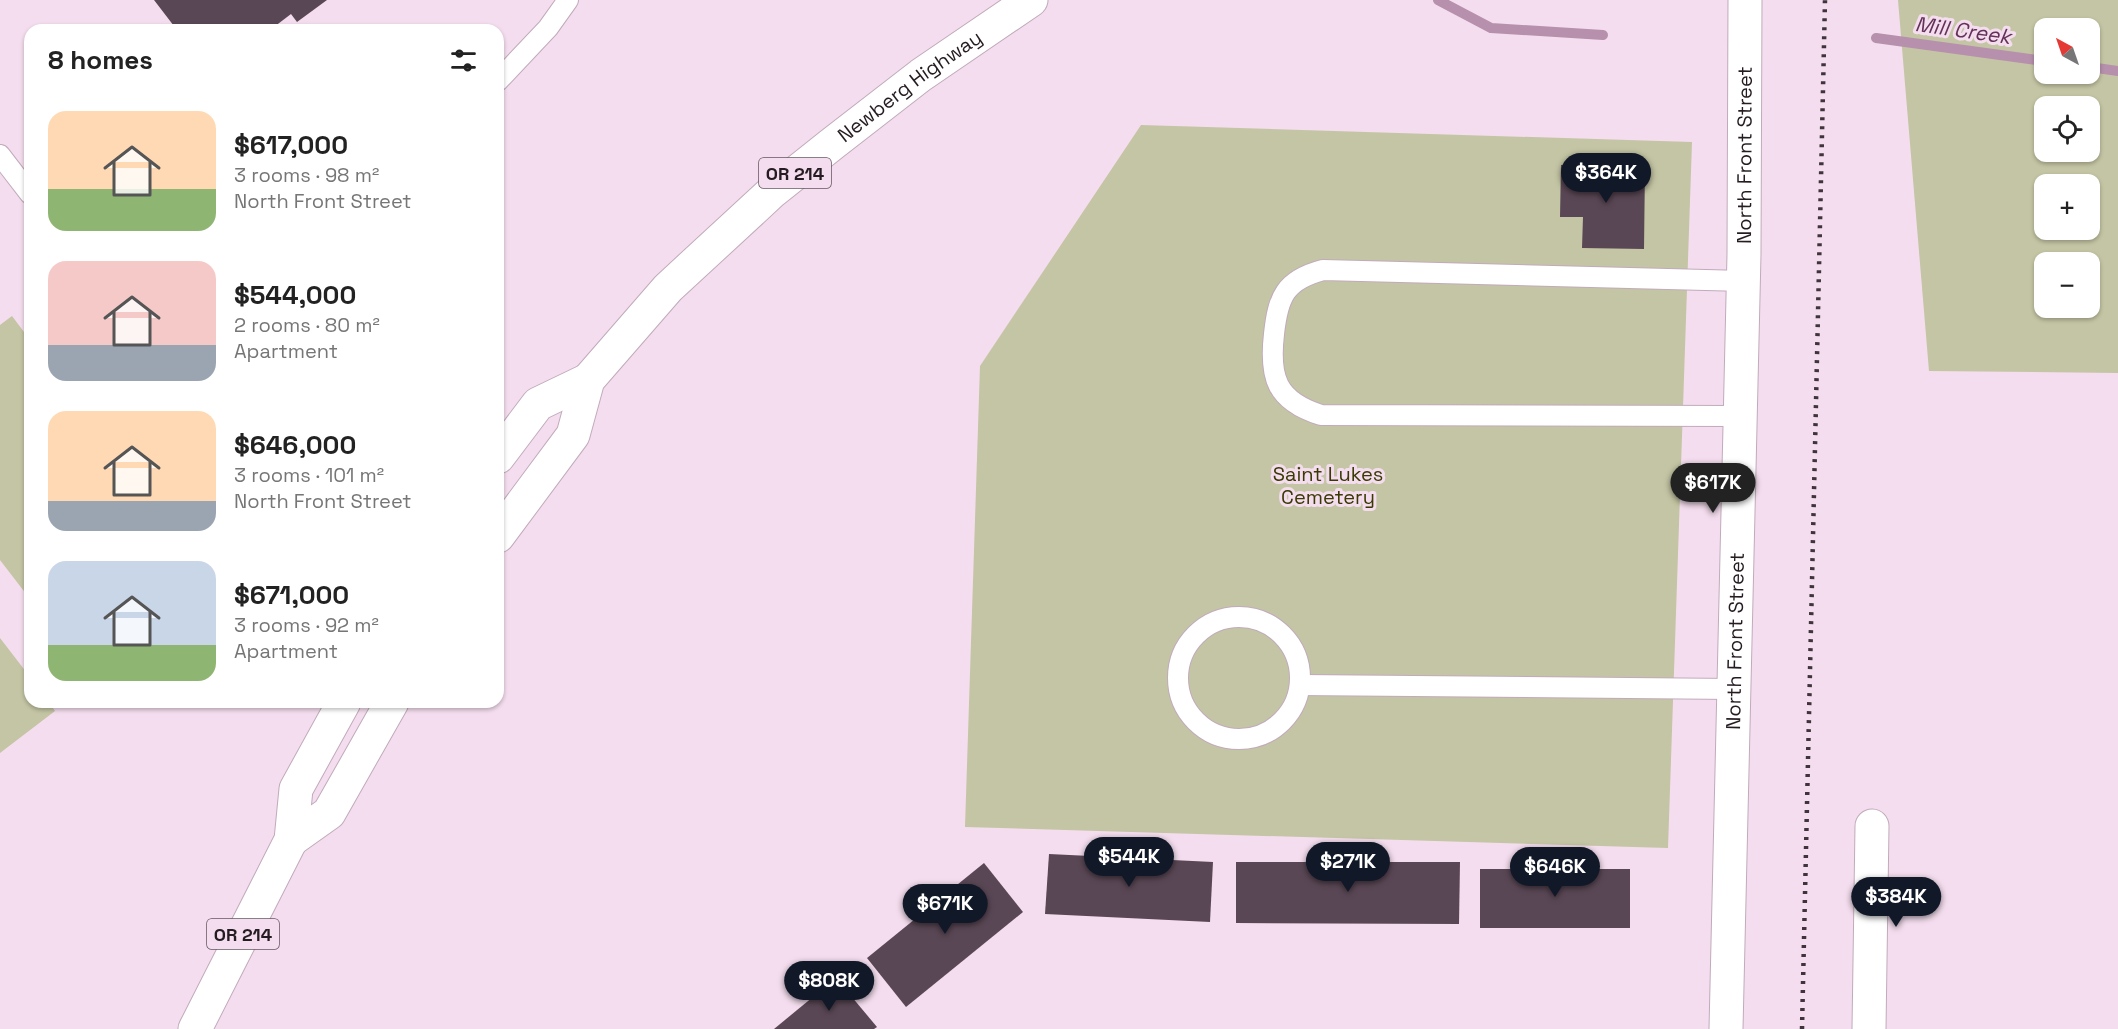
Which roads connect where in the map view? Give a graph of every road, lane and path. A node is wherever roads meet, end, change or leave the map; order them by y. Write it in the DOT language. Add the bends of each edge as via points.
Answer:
graph roads {
  1 [pos="568,0"];
  2 [pos="1031,0"];
  3 [pos="1745,0"];
  4 [pos="504,75"];
  5 [pos="0,155"];
  6 [pos="24,186"];
  7 [pos="1744,281"];
  8 [pos="588,380"];
  9 [pos="1740,416"];
  10 [pos="504,449"];
  11 [pos="504,528"];
  12 [pos="1300,685"];
  13 [pos="1734,689"];
  14 [pos="341,708"];
  15 [pos="389,708"];
  16 [pos="1872,826"];
  17 [pos="291,840"];
  18 [pos="195,1029"];
  19 [pos="1726,1029"];
  20 [pos="1869,1029"];
  1 -- 4 [label="lane" via="542,35"];
  2 -- 8 [label="main road, Newberg Highway / OR 214" via="921,75 773,191 668,288"];
  3 -- 7 [label="main road, North Front Street"];
  5 -- 6 [label="lane"];
  7 -- 9 [label="main road, North Front Street"];
  7 -- 9 [label="lane" via="1323,270 1292,283 1281,297 1271,362 1276,381 1287,398 1302,409 1321,415"];
  8 -- 10 [label="main road, Newberg Highway / OR 214" via="538,404"];
  8 -- 11 [label="main road, Newberg Highway / OR 214" via="573,435"];
  9 -- 13 [label="main road, North Front Street"];
  12 -- 12 [label="lane" via="1297,658 1282,635 1259,620 1232,617 1206,626 1187,646 1177,672 1181,699 1195,722 1218,736 1246,740 1272,730 1291,711"];
  12 -- 13 [label="lane"];
  13 -- 19 [label="main road, North Front Street"];
  14 -- 17 [label="main road, OR 214" via="296,789"];
  15 -- 17 [label="main road, OR 214" via="329,813"];
  16 -- 20 [label="main road"];
  17 -- 18 [label="main road, OR 214"];
}
